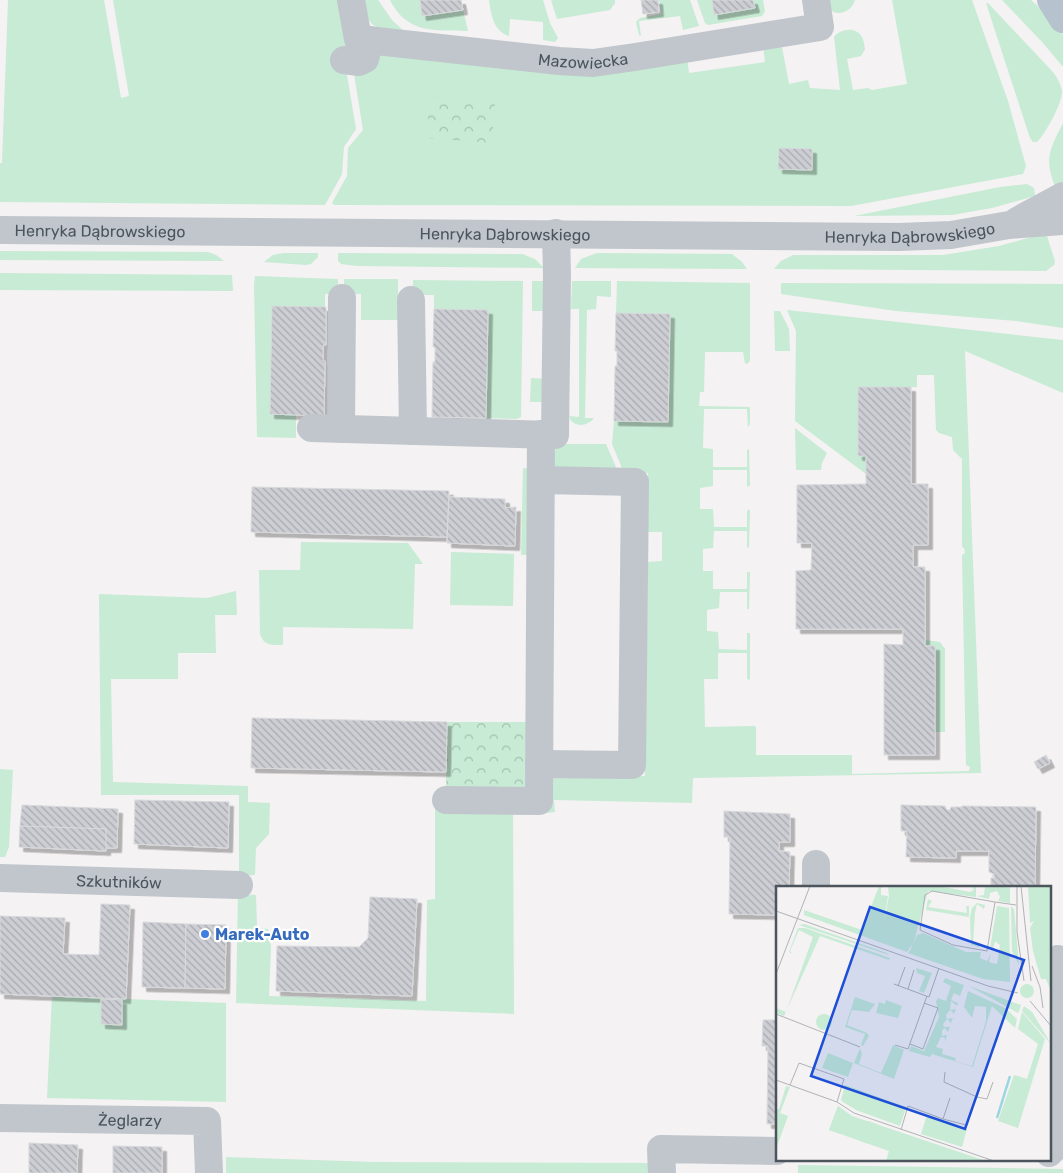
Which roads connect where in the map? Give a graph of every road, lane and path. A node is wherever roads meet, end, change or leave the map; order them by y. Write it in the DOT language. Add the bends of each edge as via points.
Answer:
graph roads {
  1 [pos="351,0"];
  2 [pos="816,0"];
  3 [pos="1051,0"];
  4 [pos="1063,19"];
  5 [pos="370,40"];
  6 [pos="344,60"];
  7 [pos="1063,196"];
  8 [pos="1063,221"];
  9 [pos="1009,225"];
  10 [pos="0,230"];
  11 [pos="556,233"];
  12 [pos="342,298"];
  13 [pos="411,300"];
  14 [pos="312,428"];
  15 [pos="341,429"];
  16 [pos="412,431"];
  17 [pos="548,435"];
  18 [pos="541,480"];
  19 [pos="540,764"];
  20 [pos="446,800"];
  21 [pos="0,878"];
  22 [pos="238,885"];
  23 [pos="1057,957"];
  24 [pos="0,1118"];
  25 [pos="776,1152"];
  26 [pos="1050,1152"];
  27 [pos="209,1173"];
  28 [pos="662,1173"];
  1 -- 5 [label="street" via="358,39"];
  2 -- 5 [label="street, Mazowiecka" via="820,27 593,63"];
  3 -- 4 [label="main road"];
  5 -- 6 [label="street" via="365,59 359,62"];
  7 -- 9 [label="street, Henryka Dąbrowskiego"];
  8 -- 9 [label="street, Henryka Dąbrowskiego"];
  9 -- 11 [label="street, Henryka Dąbrowskiego" via="951,235 899,237"];
  10 -- 11 [label="street, Henryka Dąbrowskiego"];
  11 -- 17 [label="street" via="557,283"];
  12 -- 15 [label="street"];
  13 -- 16 [label="street"];
  14 -- 15 [label="street"];
  15 -- 16 [label="street"];
  16 -- 17 [label="street"];
  17 -- 18 [label="street"];
  18 -- 19 [label="street"];
  18 -- 19 [label="street" via="635,482 632,766"];
  19 -- 20 [label="street" via="539,801"];
  21 -- 22 [label="street, Szkutników"];
  23 -- 26 [label="street" via="1061,1130 1059,1143"];
  24 -- 27 [label="street, Żeglarzy" via="207,1121"];
  25 -- 28 [label="street" via="661,1149"];
}
